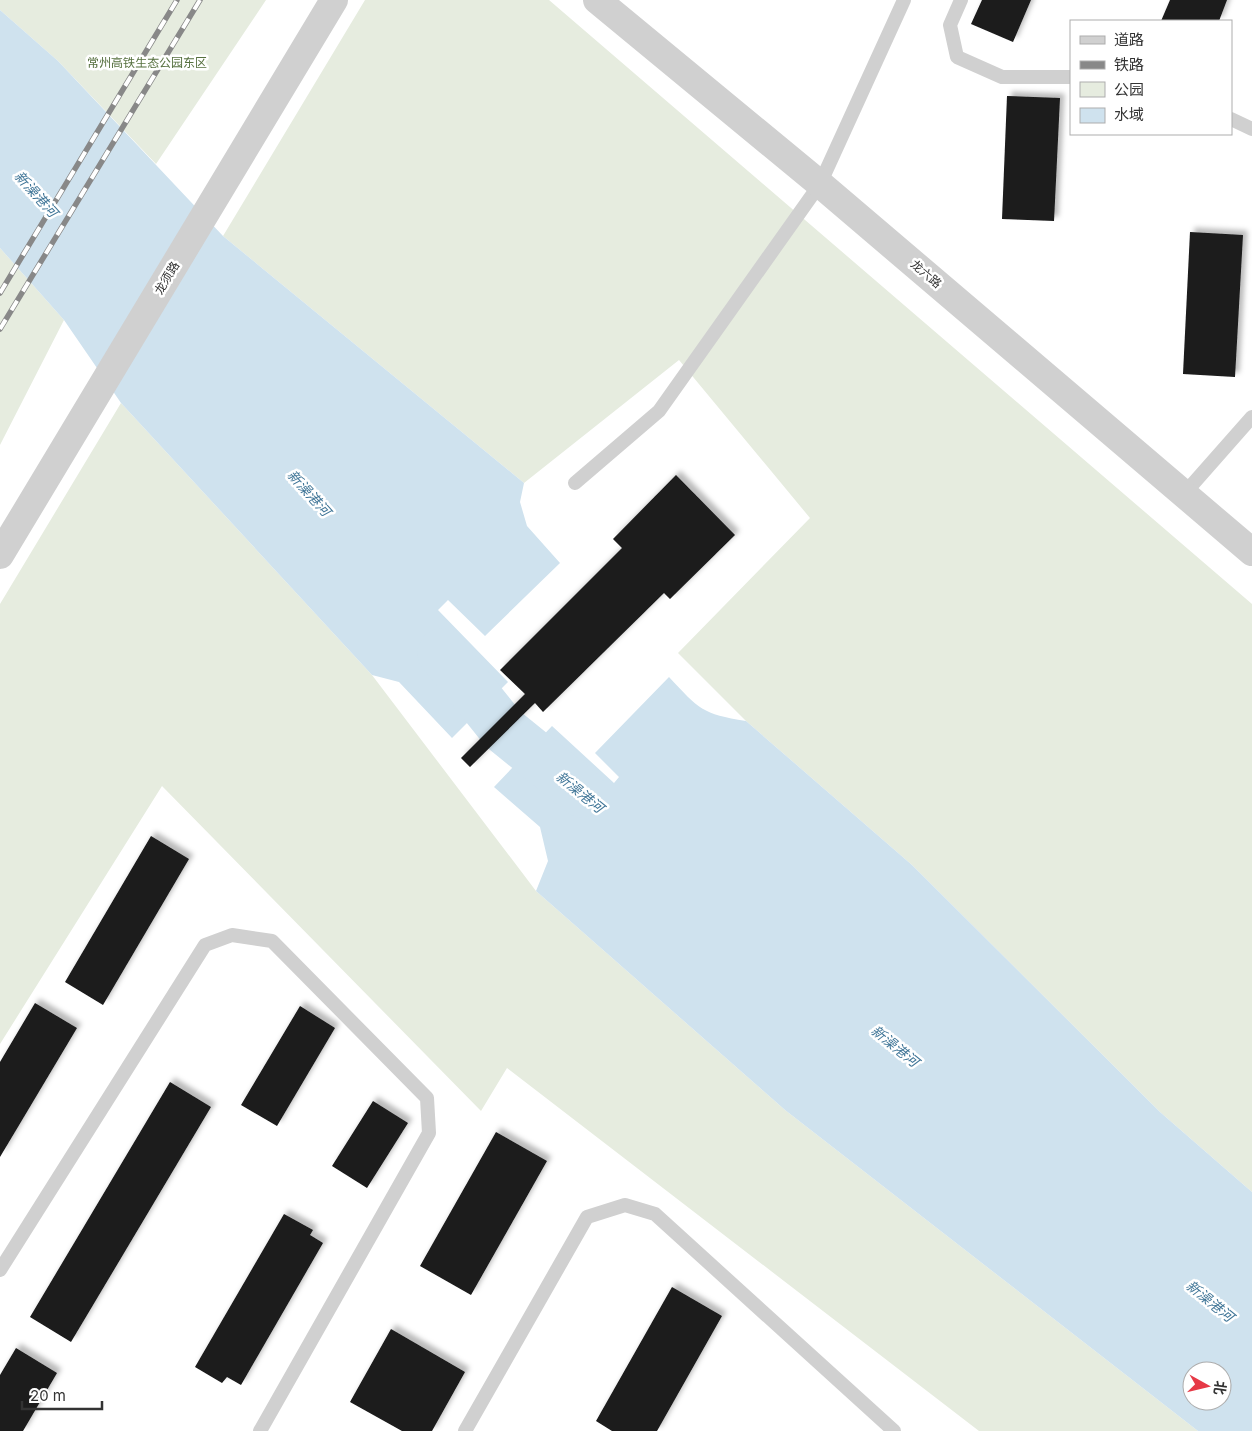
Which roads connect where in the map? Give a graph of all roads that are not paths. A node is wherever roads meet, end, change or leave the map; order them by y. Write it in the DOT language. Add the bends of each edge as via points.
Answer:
graph roads {
  1 [pos="334,0"];
  2 [pos="597,0"];
  3 [pos="904,0"];
  4 [pos="961,0"];
  5 [pos="1070,77"];
  6 [pos="1232,119"];
  7 [pos="1252,129"];
  8 [pos="820,184"];
  9 [pos="1252,417"];
  10 [pos="575,483"];
  11 [pos="1184,494"];
  12 [pos="1252,552"];
  13 [pos="0,555"];
  14 [pos="0,1270"];
  15 [pos="260,1431"];
  16 [pos="465,1431"];
  17 [pos="894,1431"];
  1 -- 13 [label="street, 龙须路"];
  2 -- 8 [label="street, 龙六路"];
  3 -- 8 [label="lane"];
  4 -- 5 [label="lane" via="950,25 957,57 1002,77"];
  6 -- 7 [label="lane"];
  8 -- 10 [label="lane" via="659,411"];
  8 -- 11 [label="street, 龙六路"];
  9 -- 11 [label="lane"];
  11 -- 12 [label="street, 龙六路"];
  14 -- 15 [label="lane" via="205,945 232,935 272,941 427,1098 429,1133"];
  16 -- 17 [label="lane" via="587,1216 625,1205 655,1214"];
}
